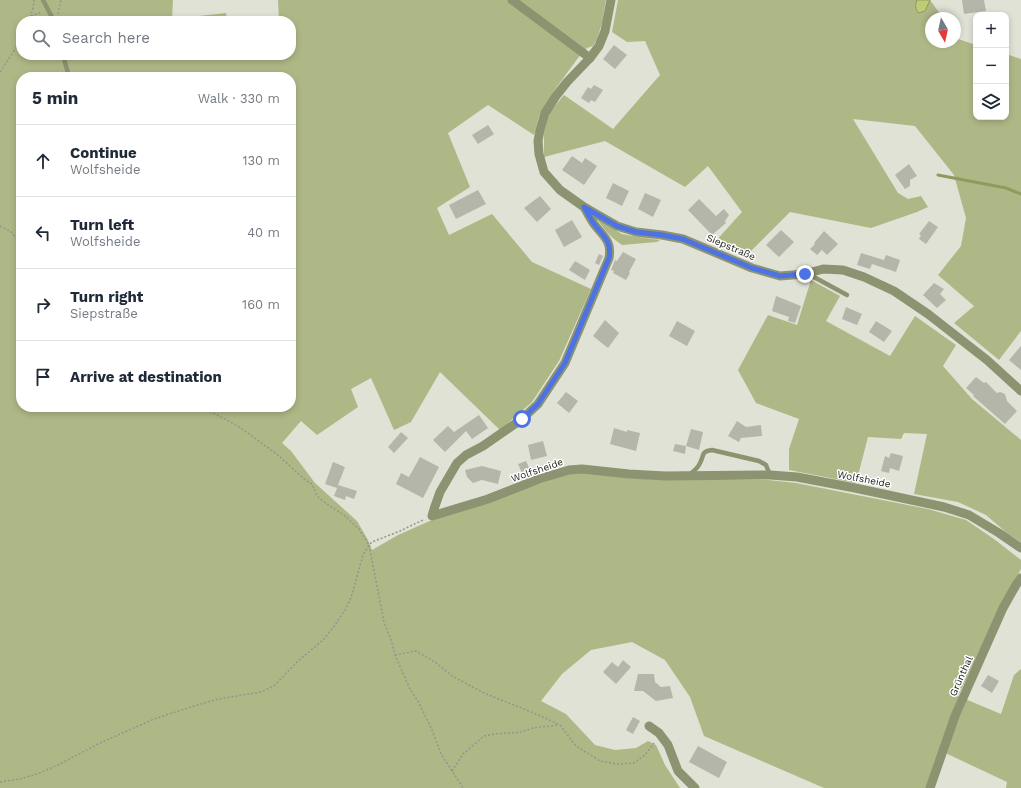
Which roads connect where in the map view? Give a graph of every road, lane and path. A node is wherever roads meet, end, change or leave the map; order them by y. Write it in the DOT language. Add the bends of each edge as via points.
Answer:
graph roads {
  1 [pos="34,0"];
  2 [pos="43,0"];
  3 [pos="61,0"];
  4 [pos="512,0"];
  5 [pos="611,0"];
  6 [pos="49,12"];
  7 [pos="31,16"];
  8 [pos="52,16"];
  9 [pos="56,16"];
  10 [pos="16,48"];
  11 [pos="590,58"];
  12 [pos="64,60"];
  13 [pos="0,72"];
  14 [pos="68,72"];
  15 [pos="584,207"];
  16 [pos="0,226"];
  17 [pos="16,238"];
  18 [pos="810,273"];
  19 [pos="847,295"];
  20 [pos="1021,392"];
  21 [pos="211,412"];
  22 [pos="689,475"];
  23 [pos="770,475"];
  24 [pos="432,516"];
  25 [pos="369,545"];
  26 [pos="1021,548"];
  27 [pos="1021,578"];
  28 [pos="395,655"];
  29 [pos="560,725"];
  30 [pos="649,726"];
  31 [pos="659,733"];
  32 [pos="452,772"];
  33 [pos="0,782"];
  34 [pos="463,788"];
  35 [pos="695,788"];
  36 [pos="930,788"];
  1 -- 7 [label="path"];
  2 -- 6 [label="lane"];
  3 -- 9 [label="path"];
  4 -- 11 [label="street"];
  5 -- 11 [label="street, Siepstraße" via="605,31 599,46"];
  6 -- 7 [label="path"];
  6 -- 8 [label="lane"];
  10 -- 13 [label="path"];
  11 -- 15 [label="street, Siepstraße" via="556,96 546,113 538,141 544,172 560,190"];
  12 -- 14 [label="lane"];
  15 -- 18 [label="street, Siepstraße" via="617,226 636,232 683,239 752,268 780,276"];
  15 -- 24 [label="street" via="607,240 610,250 609,258 565,363 538,404 522,419 457,462 440,492"];
  16 -- 17 [label="path"];
  18 -- 19 [label="lane"];
  18 -- 20 [label="street, Siepstraße" via="823,268 843,270 894,291 987,360"];
  21 -- 25 [label="path" via="238,426 278,454 312,484 317,496 359,529"];
  22 -- 23 [label="street, Wolfsheide"];
  22 -- 23 [label="lane" via="700,464 706,451 712,450 760,461 766,465"];
  22 -- 24 [label="street, Wolfsheide" via="569,470"];
  23 -- 26 [label="street, Wolfsheide" via="804,478 944,507 969,515"];
  24 -- 25 [label="path"];
  25 -- 28 [label="path" via="384,622"];
  25 -- 33 [label="path" via="363,555 351,598 342,615 322,640 275,685 261,692 218,699 154,719 37,774"];
  27 -- 36 [label="street, Grünthal" via="1003,608 955,716"];
  28 -- 29 [label="path" via="416,651 452,676 486,694"];
  28 -- 32 [label="path" via="441,754"];
  29 -- 31 [label="path" via="576,746 600,761 617,764 634,763 645,755"];
  29 -- 32 [label="path" via="484,736 463,754"];
  30 -- 31 [label="street"];
  31 -- 35 [label="street" via="668,745 678,771"];
  32 -- 34 [label="path"];
}
